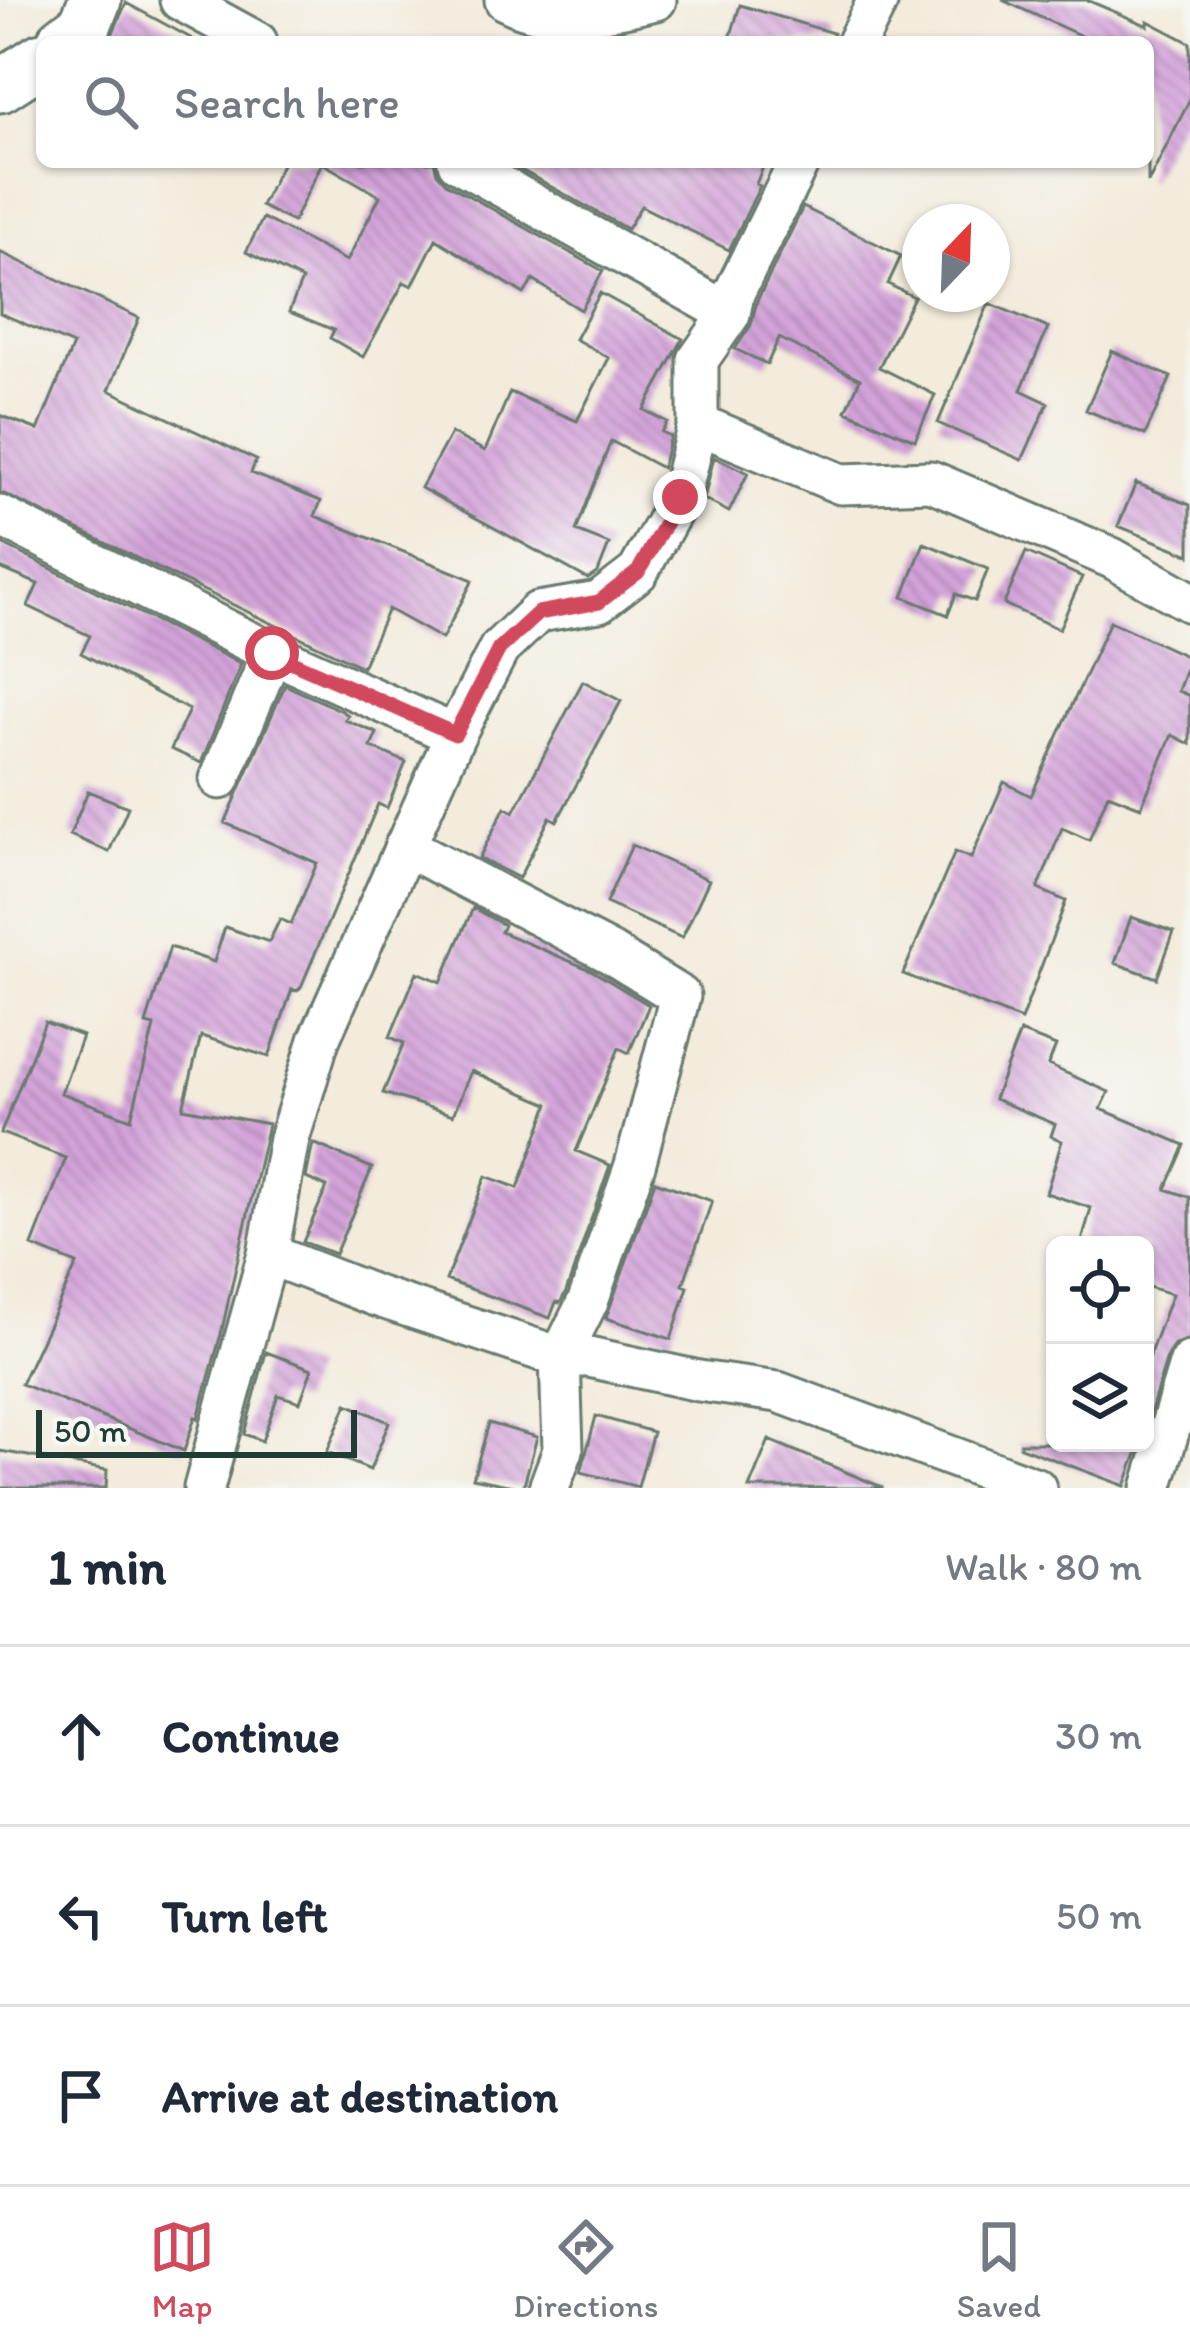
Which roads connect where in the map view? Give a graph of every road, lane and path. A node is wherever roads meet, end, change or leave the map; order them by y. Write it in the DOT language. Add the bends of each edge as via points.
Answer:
graph roads {
  1 [pos="95,0"];
  2 [pos="180,0"];
  3 [pos="505,0"];
  4 [pos="656,0"];
  5 [pos="878,0"];
  6 [pos="71,36"];
  7 [pos="246,36"];
  8 [pos="860,36"];
  9 [pos="36,63"];
  10 [pos="0,86"];
  11 [pos="469,168"];
  12 [pos="796,168"];
  13 [pos="730,314"];
  14 [pos="698,424"];
  15 [pos="0,516"];
  16 [pos="1190,602"];
  17 [pos="272,653"];
  18 [pos="455,734"];
  19 [pos="220,779"];
  20 [pos="406,846"];
  21 [pos="268,1254"];
  22 [pos="560,1357"];
  23 [pos="1190,1362"];
  24 [pos="204,1488"];
  25 [pos="549,1488"];
  26 [pos="1036,1488"];
  27 [pos="1152,1488"];
  1 -- 6 [label="street"];
  2 -- 7 [label="street"];
  3 -- 4 [label="street" via="578,16"];
  5 -- 8 [label="street"];
  9 -- 10 [label="street"];
  11 -- 13 [label="street"];
  12 -- 13 [label="street"];
  13 -- 14 [label="street" via="698,360"];
  14 -- 16 [label="street" via="841,484 931,481 1112,558"];
  14 -- 18 [label="street" via="680,497 638,572 599,602 538,613 499,649"];
  15 -- 17 [label="street"];
  17 -- 18 [label="street"];
  17 -- 19 [label="street"];
  18 -- 20 [label="street"];
  20 -- 21 [label="street" via="319,1040 289,1139"];
  20 -- 22 [label="street" via="680,996 635,1166"];
  21 -- 22 [label="street"];
  21 -- 24 [label="street"];
  22 -- 25 [label="street" via="563,1450"];
  22 -- 26 [label="street" via="778,1392"];
  23 -- 27 [label="street"];
}
